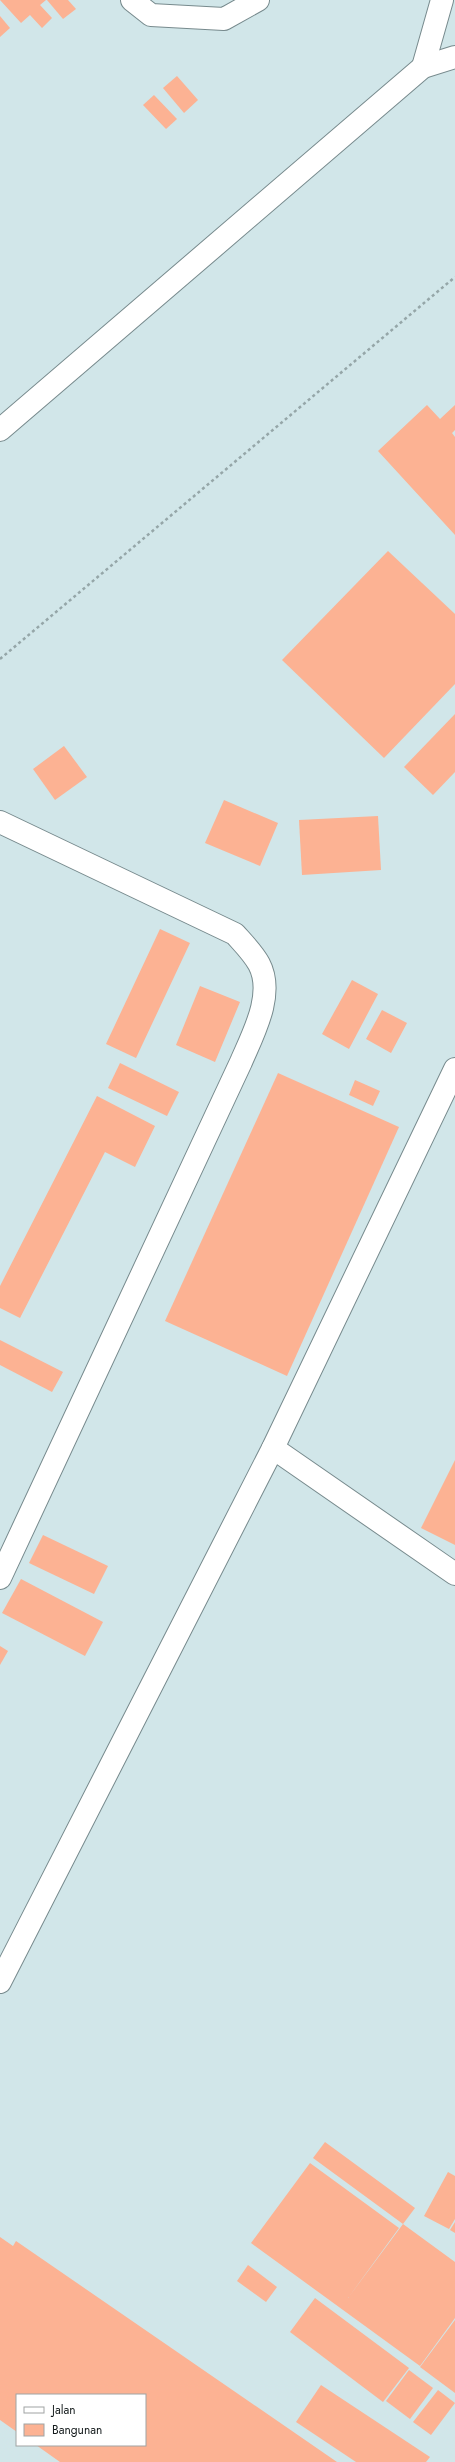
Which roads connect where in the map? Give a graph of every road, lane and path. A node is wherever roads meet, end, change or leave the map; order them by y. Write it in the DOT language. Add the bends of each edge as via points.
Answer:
graph roads {
  1 [pos="132,0"];
  2 [pos="258,0"];
  3 [pos="442,0"];
  4 [pos="455,57"];
  5 [pos="423,67"];
  6 [pos="455,277"];
  7 [pos="0,430"];
  8 [pos="0,658"];
  9 [pos="0,822"];
  10 [pos="455,1069"];
  11 [pos="273,1448"];
  12 [pos="455,1574"];
  13 [pos="0,1578"];
  14 [pos="0,1982"];
  1 -- 2 [label="lane" via="151,15 224,19"];
  3 -- 5 [label="lane"];
  4 -- 5 [label="lane"];
  5 -- 7 [label="lane"];
  6 -- 8 [label="path"];
  9 -- 13 [label="lane" via="235,934 259,964 264,987 260,1017 241,1062"];
  10 -- 11 [label="lane"];
  11 -- 12 [label="lane"];
  11 -- 14 [label="lane"];
}
